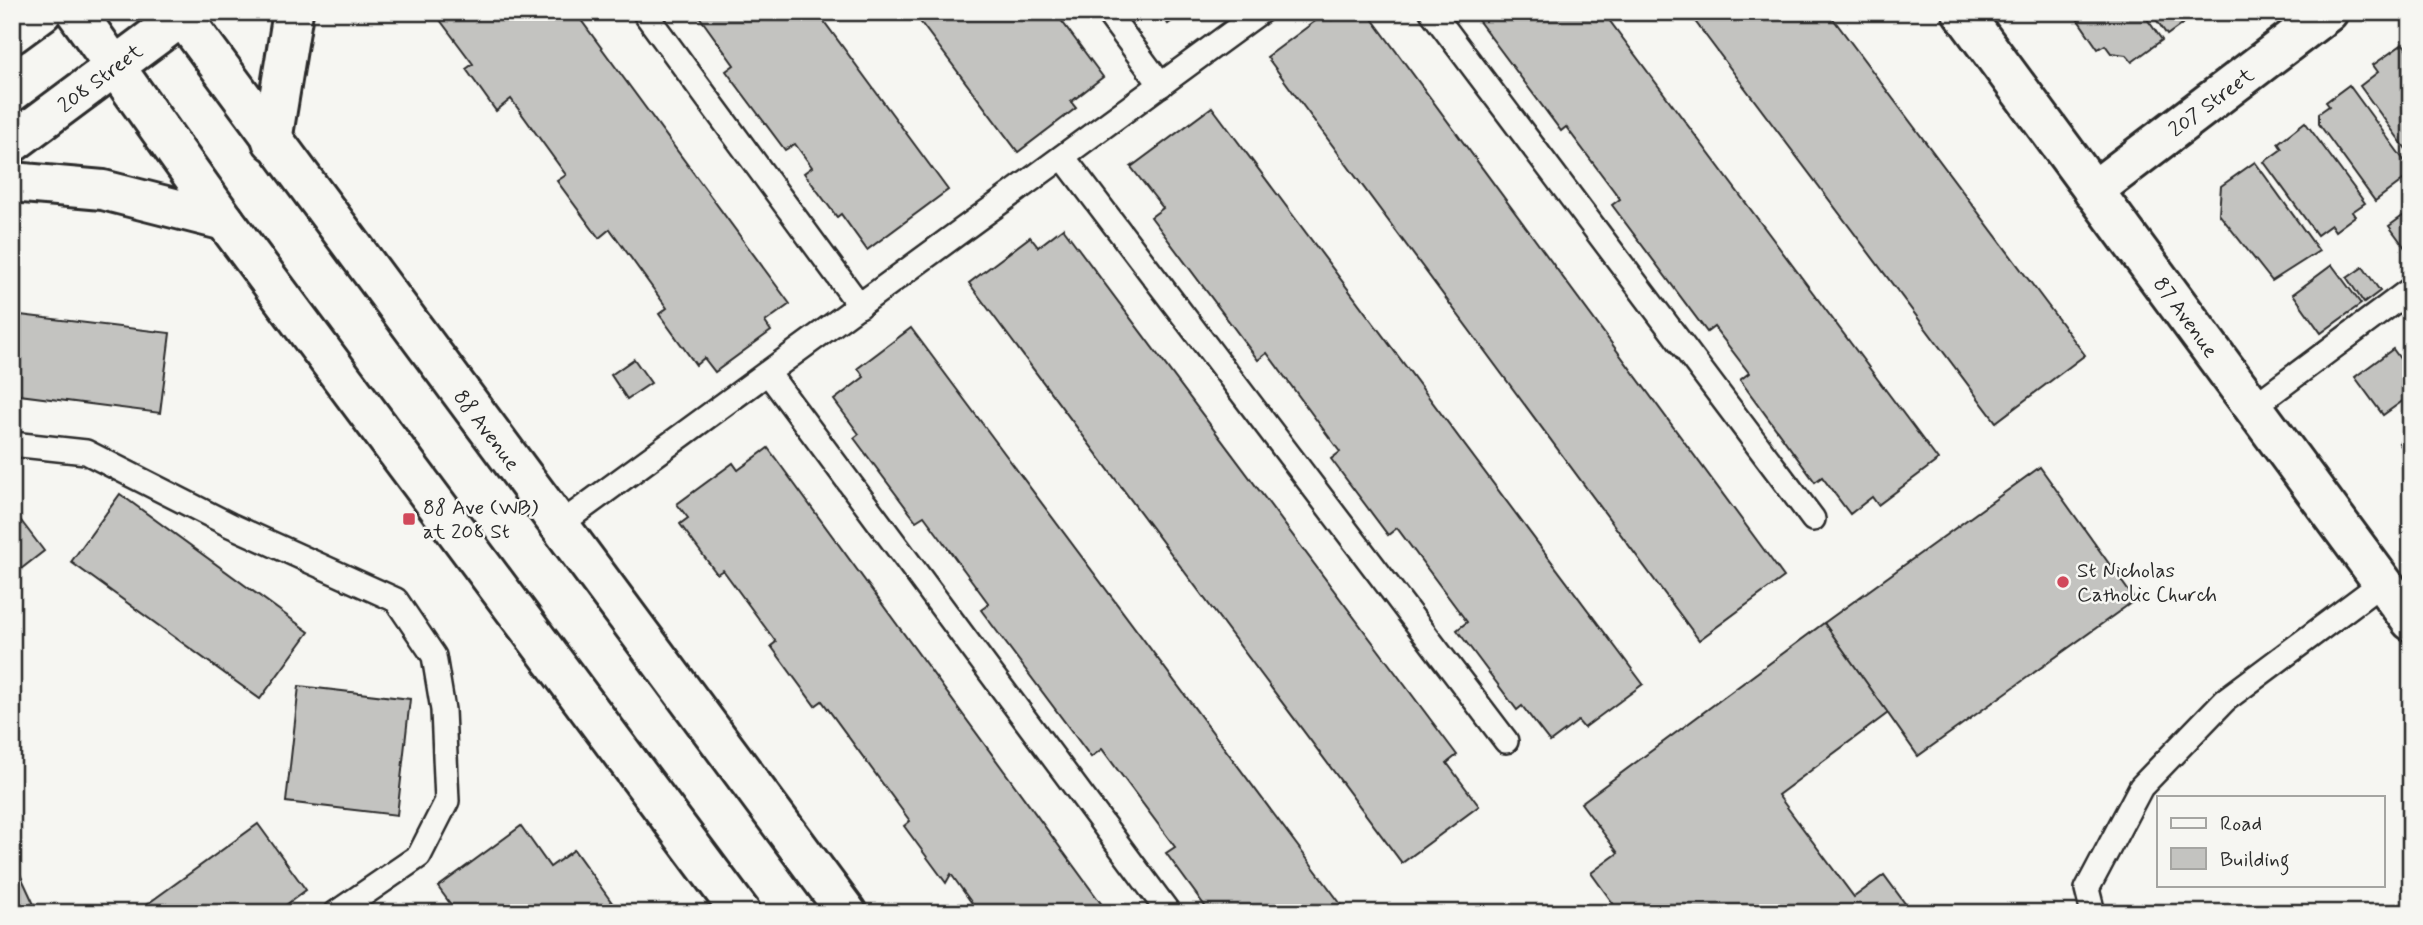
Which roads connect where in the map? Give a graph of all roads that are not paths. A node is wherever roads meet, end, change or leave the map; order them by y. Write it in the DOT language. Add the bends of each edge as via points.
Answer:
graph roads {
  1 [pos="42,12"];
  2 [pos="76,12"];
  3 [pos="293,12"];
  4 [pos="644,12"];
  5 [pos="1107,12"];
  6 [pos="1260,12"];
  7 [pos="1432,12"];
  8 [pos="1962,12"];
  9 [pos="2328,12"];
  10 [pos="183,14"];
  11 [pos="12,34"];
  12 [pos="114,67"];
  13 [pos="1161,85"];
  14 [pos="272,141"];
  15 [pos="12,144"];
  16 [pos="1063,157"];
  17 [pos="12,183"];
  18 [pos="2093,191"];
  19 [pos="225,221"];
  20 [pos="2411,289"];
  21 [pos="860,306"];
  22 [pos="768,373"];
  23 [pos="2253,407"];
  24 [pos="12,444"];
  25 [pos="1813,519"];
  26 [pos="558,526"];
  27 [pos="2383,582"];
  28 [pos="2411,621"];
  29 [pos="1506,741"];
  30 [pos="336,913"];
  31 [pos="741,913"];
  32 [pos="847,913"];
  33 [pos="1169,913"];
  34 [pos="2093,913"];
  1 -- 11 [label="main road"];
  2 -- 12 [label="main road"];
  3 -- 14 [label="main road"];
  4 -- 21 [label="lane"];
  5 -- 13 [label="lane"];
  6 -- 13 [label="lane"];
  7 -- 25 [label="lane"];
  8 -- 18 [label="main road, 87 Avenue"];
  9 -- 18 [label="main road, 207 Street"];
  10 -- 12 [label="main road, 208 Street"];
  10 -- 14 [label="main road, 88 Avenue"];
  12 -- 15 [label="main road, 208 Street"];
  12 -- 19 [label="main road"];
  13 -- 16 [label="lane"];
  14 -- 26 [label="main road, 88 Avenue"];
  16 -- 21 [label="lane"];
  16 -- 29 [label="lane"];
  17 -- 19 [label="main road" via="103,190"];
  18 -- 23 [label="main road, 87 Avenue"];
  19 -- 31 [label="main road"];
  20 -- 23 [label="lane"];
  21 -- 22 [label="lane"];
  22 -- 26 [label="lane"];
  22 -- 33 [label="lane"];
  23 -- 27 [label="main road, 87 Avenue"];
  24 -- 30 [label="lane" via="86,452 230,526 396,600 434,656 443,710 446,801 419,856"];
  26 -- 32 [label="main road, 88 Avenue"];
  27 -- 28 [label="main road, 87 Avenue"];
  27 -- 34 [label="lane" via="2225,700 2141,787 2087,889"];
}
